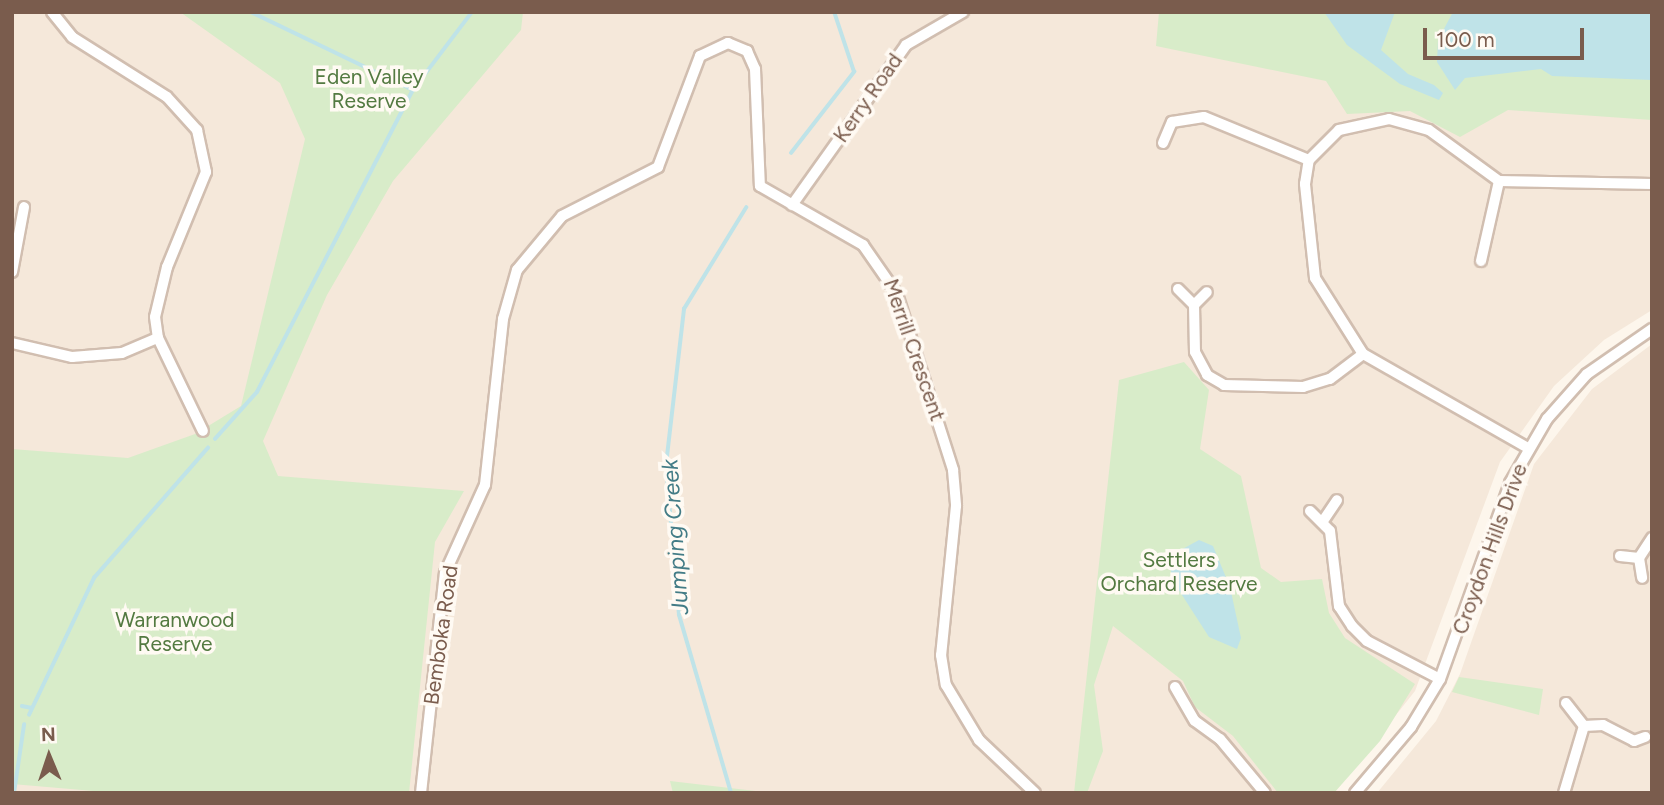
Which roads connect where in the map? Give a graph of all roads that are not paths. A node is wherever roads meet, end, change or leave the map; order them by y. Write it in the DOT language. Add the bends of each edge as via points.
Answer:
graph roads {
  1 [pos="52,12"];
  2 [pos="963,12"];
  3 [pos="1163,143"];
  4 [pos="1309,160"];
  5 [pos="1499,181"];
  6 [pos="1652,184"];
  7 [pos="792,205"];
  8 [pos="24,207"];
  9 [pos="1481,261"];
  10 [pos="12,272"];
  11 [pos="1178,289"];
  12 [pos="1207,292"];
  13 [pos="1194,305"];
  14 [pos="1652,329"];
  15 [pos="158,338"];
  16 [pos="12,343"];
  17 [pos="1363,354"];
  18 [pos="203,431"];
  19 [pos="1528,448"];
  20 [pos="485,485"];
  21 [pos="1338,500"];
  22 [pos="1310,511"];
  23 [pos="1323,521"];
  24 [pos="1652,538"];
  25 [pos="1620,556"];
  26 [pos="1639,558"];
  27 [pos="1642,578"];
  28 [pos="1440,679"];
  29 [pos="1174,687"];
  30 [pos="1566,703"];
  31 [pos="1584,726"];
  32 [pos="1645,737"];
  33 [pos="421,793"];
  34 [pos="1035,793"];
  35 [pos="1265,793"];
  36 [pos="1355,793"];
  37 [pos="1563,793"];
  1 -- 15 [label="street" via="87,48 167,97 199,137 205,172 157,299"];
  2 -- 7 [label="street, Kerry Road" via="906,45"];
  3 -- 4 [label="street" via="1172,122 1204,117"];
  4 -- 5 [label="street" via="1339,130 1399,120 1429,130"];
  4 -- 17 [label="street" via="1304,184 1315,278"];
  5 -- 6 [label="street"];
  5 -- 9 [label="street"];
  7 -- 20 [label="street, Merrill Crescent" via="766,192 755,170 752,59 735,44 709,47 693,68 658,167 562,216 517,270 503,319"];
  7 -- 34 [label="street, Merrill Crescent" via="871,251 897,294 955,486 942,642 946,685 979,740"];
  8 -- 10 [label="street"];
  11 -- 13 [label="street"];
  12 -- 13 [label="street"];
  13 -- 17 [label="street" via="1195,352 1207,375 1224,385 1303,387 1330,379"];
  14 -- 19 [label="street, Croydon Hills Drive" via="1587,374"];
  15 -- 16 [label="street" via="122,353 72,357"];
  15 -- 18 [label="street"];
  17 -- 19 [label="street"];
  19 -- 28 [label="street, Croydon Hills Drive"];
  20 -- 33 [label="street, Bemboka Road" via="445,573"];
  21 -- 23 [label="street"];
  22 -- 23 [label="street"];
  23 -- 28 [label="street" via="1335,548 1338,596 1347,618 1367,641"];
  24 -- 26 [label="street"];
  25 -- 26 [label="street"];
  26 -- 27 [label="street"];
  28 -- 36 [label="street, Croydon Hills Drive" via="1411,727"];
  29 -- 35 [label="street" via="1195,721 1220,740"];
  30 -- 31 [label="street"];
  31 -- 32 [label="street" via="1603,725 1634,741"];
  31 -- 37 [label="street"];
}
